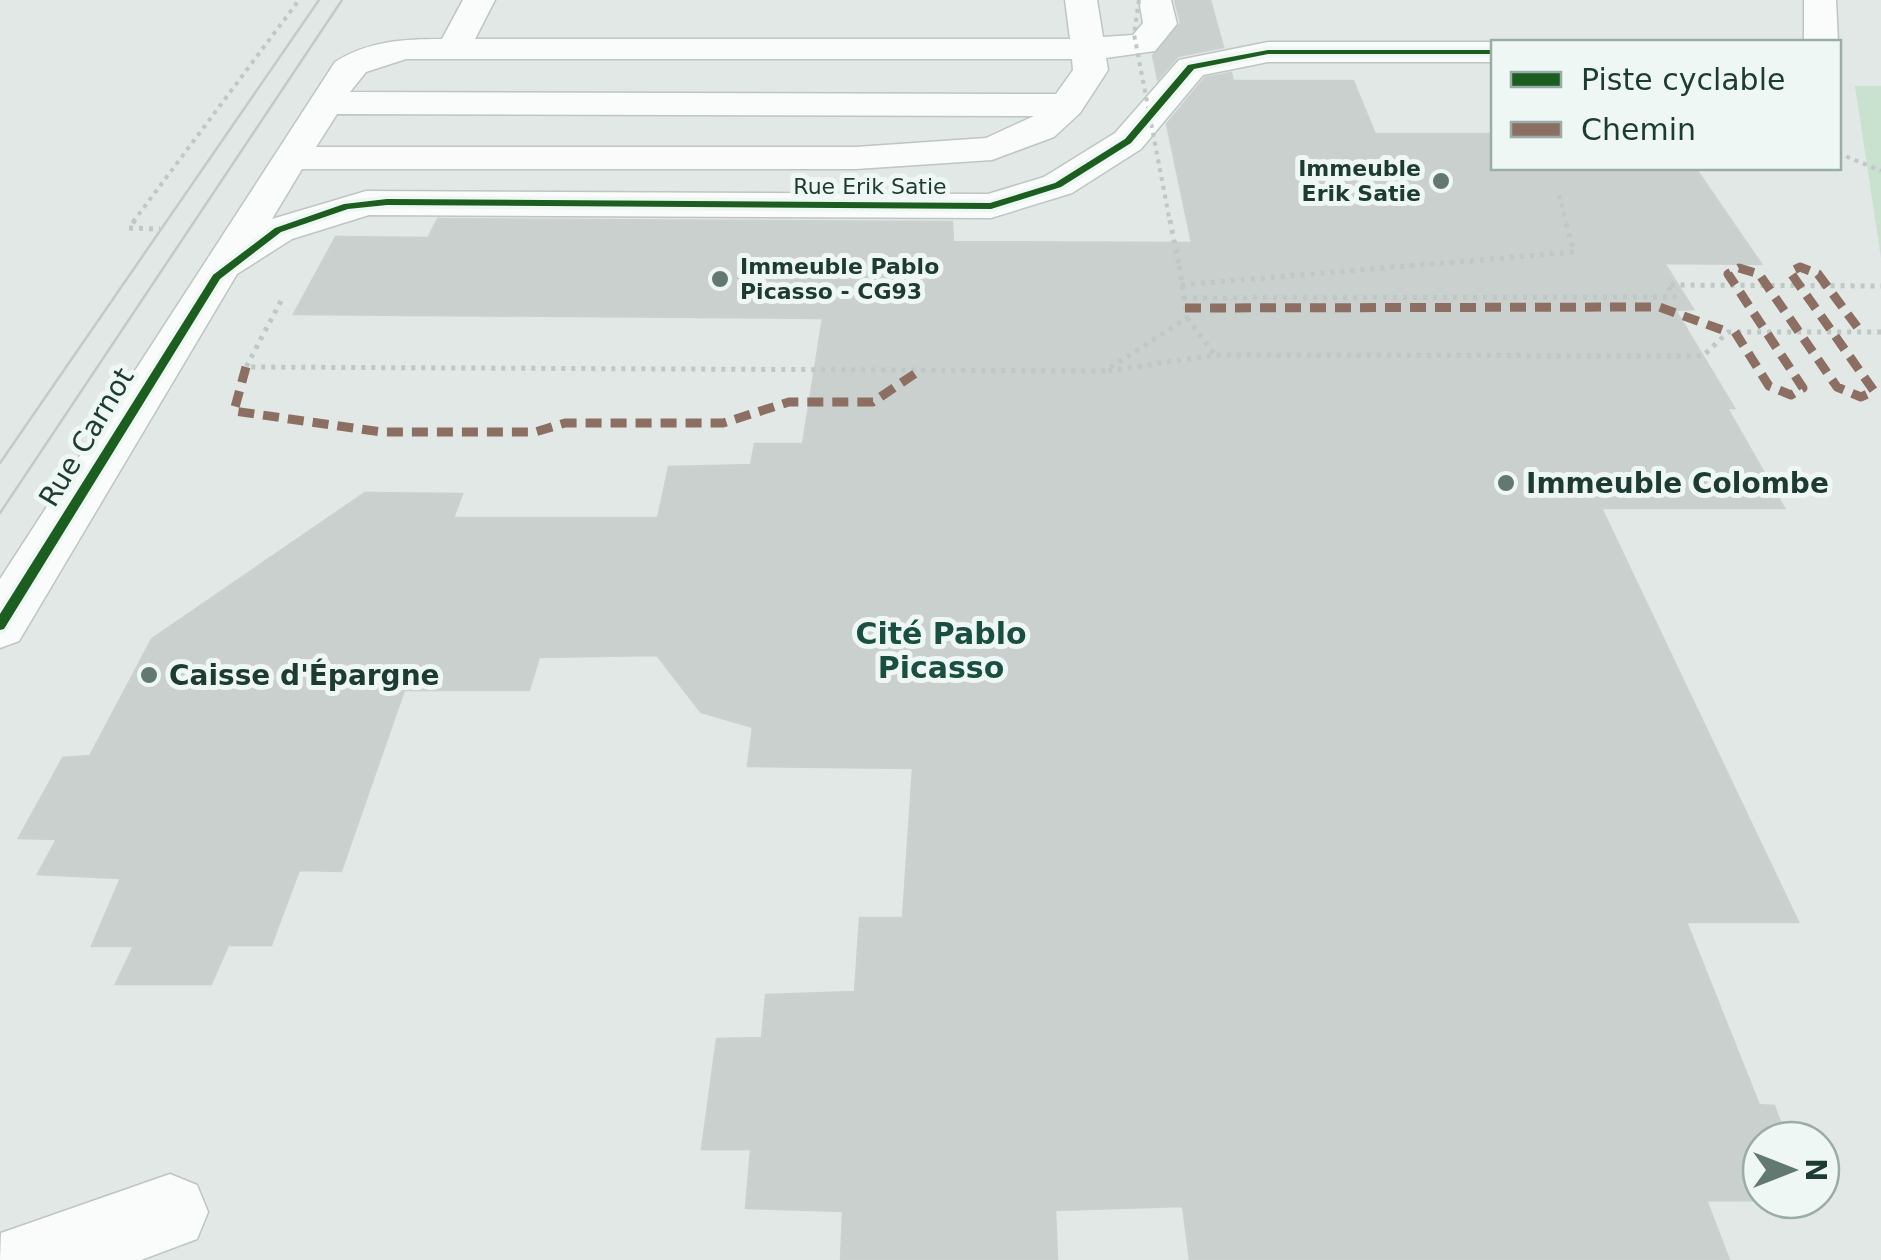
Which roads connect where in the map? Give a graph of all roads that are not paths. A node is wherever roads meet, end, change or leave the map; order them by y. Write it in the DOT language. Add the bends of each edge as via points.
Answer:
graph roads {
  1 [pos="479,0"];
  2 [pos="1081,0"];
  3 [pos="1155,0"];
  4 [pos="1820,0"];
  5 [pos="1821,40"];
  6 [pos="453,48"];
  7 [pos="1087,48"];
  8 [pos="1491,52"];
  9 [pos="326,103"];
  10 [pos="1067,105"];
  11 [pos="292,158"];
  12 [pos="216,277"];
  13 [pos="0,625"];
  14 [pos="170,1212"];
  15 [pos="28,1260"];
  1 -- 6 [label="street"];
  2 -- 7 [label="street"];
  3 -- 7 [label="street, Rue Carnot" via="1160,24 1142,44"];
  4 -- 5 [label="street"];
  6 -- 7 [label="street, Rue Carnot"];
  6 -- 9 [label="street, Rue Carnot" via="372,56 348,70"];
  7 -- 10 [label="street" via="1091,70"];
  8 -- 12 [label="street, Rue Erik Satie" via="1268,52 1191,68 1128,141 1058,185 991,206 376,202 278,230"];
  9 -- 10 [label="street"];
  9 -- 11 [label="street, Rue Carnot"];
  10 -- 11 [label="street" via="1040,130 992,149 934,153"];
  11 -- 12 [label="street, Rue Carnot"];
  12 -- 13 [label="street, Rue Carnot"];
  14 -- 15 [label="street"];
}
